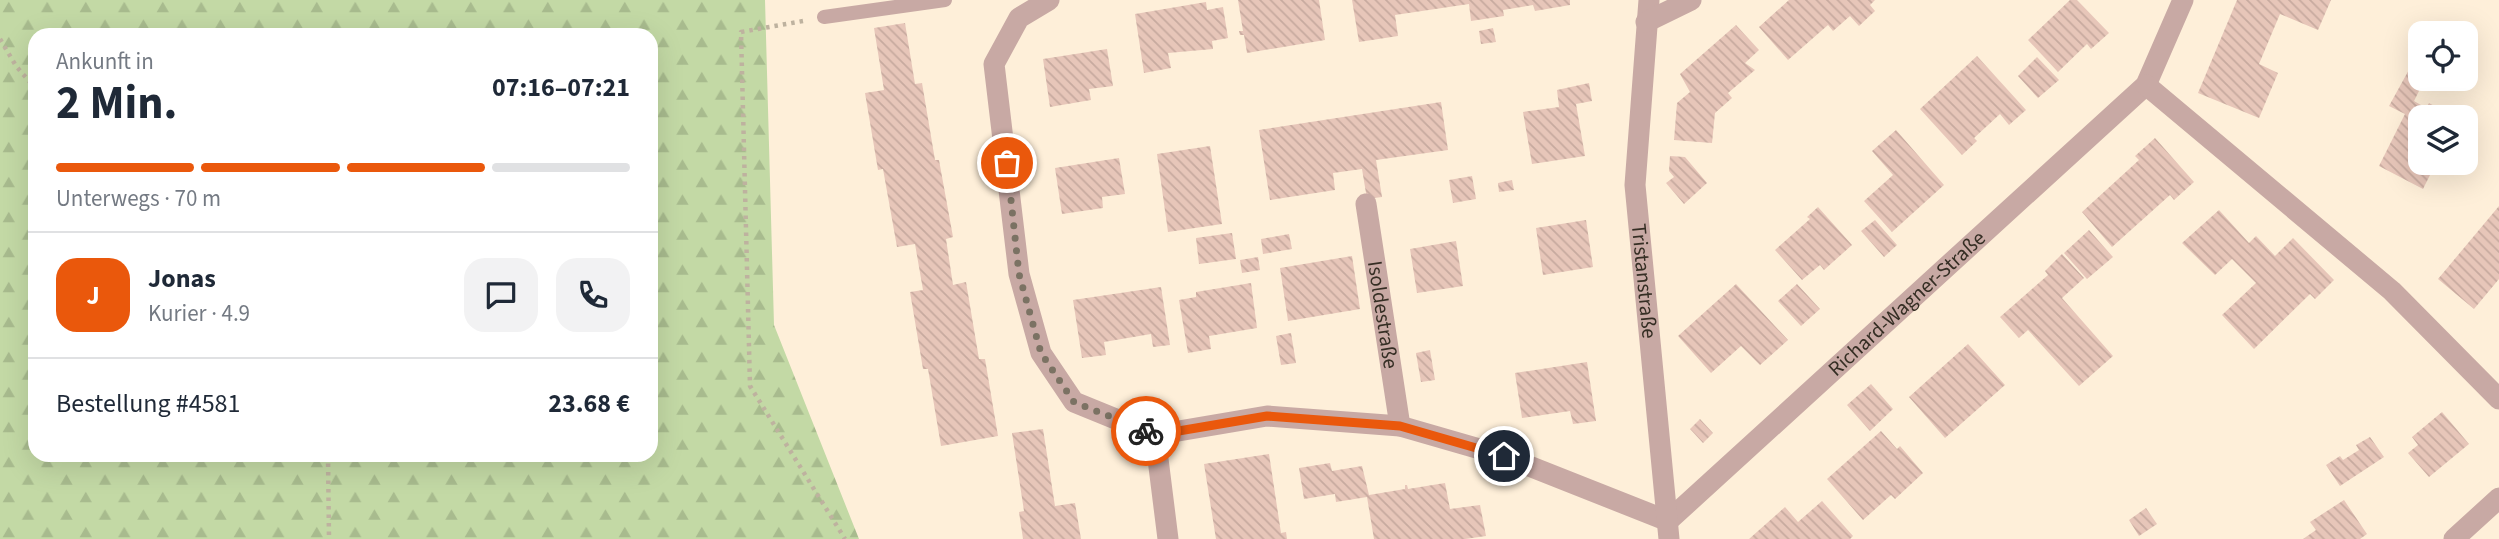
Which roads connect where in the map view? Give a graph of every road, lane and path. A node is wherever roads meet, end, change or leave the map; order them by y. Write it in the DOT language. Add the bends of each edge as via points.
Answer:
graph roads {
  1 [pos="945,0"];
  2 [pos="1649,0"];
  3 [pos="1691,0"];
  4 [pos="2183,0"];
  5 [pos="1038,2"];
  6 [pos="824,17"];
  7 [pos="1646,22"];
  8 [pos="0,39"];
  9 [pos="28,80"];
  10 [pos="2146,85"];
  11 [pos="1366,204"];
  12 [pos="2499,399"];
  13 [pos="1400,426"];
  14 [pos="1155,435"];
  15 [pos="328,462"];
  16 [pos="2499,498"];
  17 [pos="1668,530"];
  18 [pos="329,539"];
  19 [pos="845,539"];
  20 [pos="1168,539"];
  21 [pos="2454,539"];
  1 -- 6 [label="lane"];
  2 -- 7 [label="street, Tristanstraße"];
  3 -- 7 [label="street"];
  4 -- 10 [label="street, Richard-Wagner-Straße"];
  5 -- 14 [label="street" via="1020,18 994,64 1019,274 1041,353 1074,402"];
  6 -- 19 [label="path" via="741,32 750,386"];
  7 -- 17 [label="street, Tristanstraße" via="1635,185"];
  8 -- 9 [label="path"];
  10 -- 12 [label="street" via="2392,291"];
  10 -- 17 [label="street, Richard-Wagner-Straße"];
  11 -- 13 [label="street, Isoldestraße"];
  13 -- 14 [label="street" via="1267,416"];
  13 -- 17 [label="street" via="1504,456"];
  14 -- 20 [label="street"];
  15 -- 18 [label="path"];
  16 -- 21 [label="street"];
}
